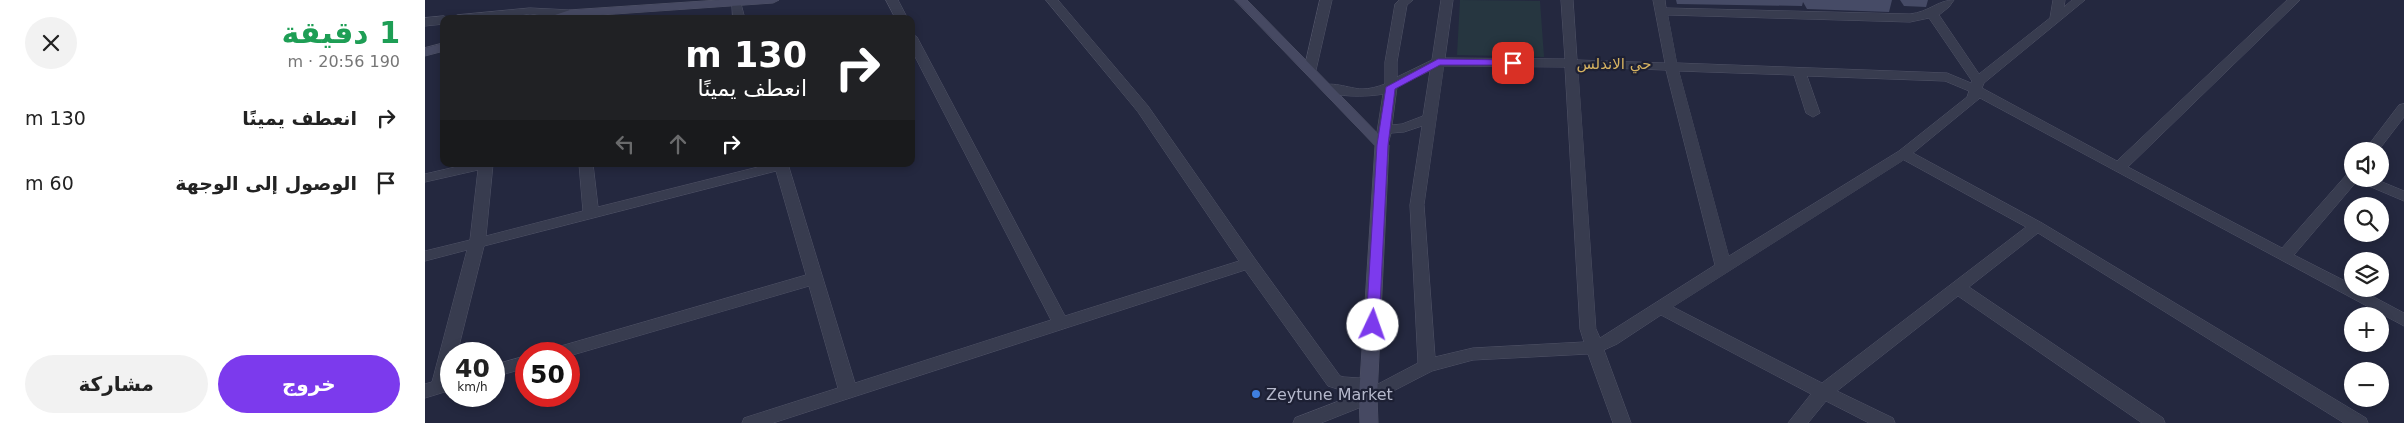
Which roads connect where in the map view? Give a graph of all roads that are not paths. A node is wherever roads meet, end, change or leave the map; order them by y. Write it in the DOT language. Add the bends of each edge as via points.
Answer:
graph roads {
  1 [pos="536,0"];
  2 [pos="761,0"];
  3 [pos="773,0"];
  4 [pos="892,0"];
  5 [pos="1052,0"];
  6 [pos="1241,0"];
  7 [pos="1327,0"];
  8 [pos="1407,0"];
  9 [pos="1447,0"];
  10 [pos="1567,0"];
  11 [pos="1948,0"];
  12 [pos="2059,0"];
  13 [pos="2079,0"];
  14 [pos="2294,0"];
  15 [pos="736,2"];
  16 [pos="1660,6"];
  17 [pos="530,11"];
  18 [pos="1932,13"];
  19 [pos="494,15"];
  20 [pos="563,15"];
  21 [pos="583,15"];
  22 [pos="738,15"];
  23 [pos="900,15"];
  24 [pos="2056,19"];
  25 [pos="440,20"];
  26 [pos="425,22"];
  27 [pos="915,45"];
  28 [pos="440,48"];
  29 [pos="425,52"];
  30 [pos="1438,62"];
  31 [pos="1570,63"];
  32 [pos="1672,68"];
  33 [pos="1310,70"];
  34 [pos="1799,71"];
  35 [pos="1977,86"];
  36 [pos="1391,87"];
  37 [pos="1326,88"];
  38 [pos="2404,108"];
  39 [pos="1813,113"];
  40 [pos="1429,118"];
  41 [pos="1383,138"];
  42 [pos="2378,142"];
  43 [pos="1904,154"];
  44 [pos="473,167"];
  45 [pos="486,167"];
  46 [pos="586,167"];
  47 [pos="769,167"];
  48 [pos="782,167"];
  49 [pos="2119,167"];
  50 [pos="425,178"];
  51 [pos="2344,186"];
  52 [pos="2382,187"];
  53 [pos="2404,196"];
  54 [pos="591,213"];
  55 [pos="2037,226"];
  56 [pos="477,243"];
  57 [pos="425,256"];
  58 [pos="2284,256"];
  59 [pos="1249,263"];
  60 [pos="1724,267"];
  61 [pos="816,278"];
  62 [pos="1957,287"];
  63 [pos="1660,307"];
  64 [pos="2399,317"];
  65 [pos="1061,324"];
  66 [pos="2404,328"];
  67 [pos="580,346"];
  68 [pos="1594,347"];
  69 [pos="1427,366"];
  70 [pos="439,387"];
  71 [pos="848,390"];
  72 [pos="1369,391"];
  73 [pos="1823,392"];
  74 [pos="751,423"];
  75 [pos="1302,423"];
  76 [pos="1369,423"];
  77 [pos="1622,423"];
  78 [pos="1797,423"];
  79 [pos="1886,423"];
  80 [pos="2156,423"];
  81 [pos="2359,423"];
  1 -- 17 [label="street"];
  2 -- 3 [label="main road"];
  2 -- 15 [label="main road"];
  4 -- 23 [label="street"];
  5 -- 59 [label="street" via="1143,109"];
  6 -- 33 [label="main road"];
  7 -- 33 [label="street"];
  8 -- 36 [label="street" via="1401,4 1391,62"];
  9 -- 30 [label="street"];
  10 -- 31 [label="street"];
  11 -- 18 [label="street"];
  12 -- 24 [label="street"];
  13 -- 24 [label="street"];
  14 -- 49 [label="street"];
  15 -- 21 [label="main road"];
  15 -- 22 [label="street"];
  16 -- 18 [label="street" via="1896,18 1916,18"];
  16 -- 32 [label="street"];
  17 -- 19 [label="street"];
  17 -- 20 [label="street"];
  18 -- 35 [label="street"];
  24 -- 35 [label="street"];
  25 -- 26 [label="street"];
  27 -- 65 [label="street"];
  28 -- 29 [label="main road"];
  30 -- 31 [label="street"];
  30 -- 36 [label="street"];
  30 -- 40 [label="street"];
  31 -- 32 [label="street"];
  31 -- 68 [label="street" via="1588,330"];
  32 -- 34 [label="street"];
  32 -- 60 [label="street"];
  33 -- 37 [label="main road"];
  34 -- 35 [label="street" via="1935,75"];
  34 -- 39 [label="street"];
  35 -- 43 [label="street" via="1973,98 1966,105"];
  35 -- 49 [label="street" via="2012,111"];
  36 -- 37 [label="street" via="1361,93"];
  36 -- 41 [label="street"];
  37 -- 41 [label="main road"];
  38 -- 42 [label="street"];
  40 -- 41 [label="street"];
  40 -- 69 [label="street" via="1417,205"];
  41 -- 72 [label="main road"];
  43 -- 55 [label="street"];
  43 -- 60 [label="street"];
  44 -- 50 [label="street"];
  45 -- 56 [label="street"];
  46 -- 54 [label="street"];
  47 -- 54 [label="street"];
  48 -- 61 [label="street"];
  49 -- 58 [label="street"];
  51 -- 58 [label="street"];
  52 -- 53 [label="street"];
  54 -- 56 [label="street"];
  55 -- 62 [label="street"];
  55 -- 81 [label="street"];
  56 -- 57 [label="street"];
  56 -- 70 [label="street"];
  58 -- 64 [label="street"];
  59 -- 65 [label="street"];
  59 -- 72 [label="street" via="1334,381"];
  60 -- 63 [label="street"];
  61 -- 67 [label="street"];
  61 -- 71 [label="street"];
  62 -- 73 [label="street"];
  62 -- 80 [label="street"];
  63 -- 68 [label="street" via="1611,340"];
  63 -- 73 [label="street"];
  64 -- 66 [label="street"];
  65 -- 71 [label="street"];
  68 -- 69 [label="street" via="1473,354"];
  68 -- 77 [label="street"];
  69 -- 72 [label="street"];
  71 -- 74 [label="street"];
  72 -- 75 [label="street"];
  72 -- 76 [label="main road"];
  73 -- 78 [label="street"];
  73 -- 79 [label="street"];
}
